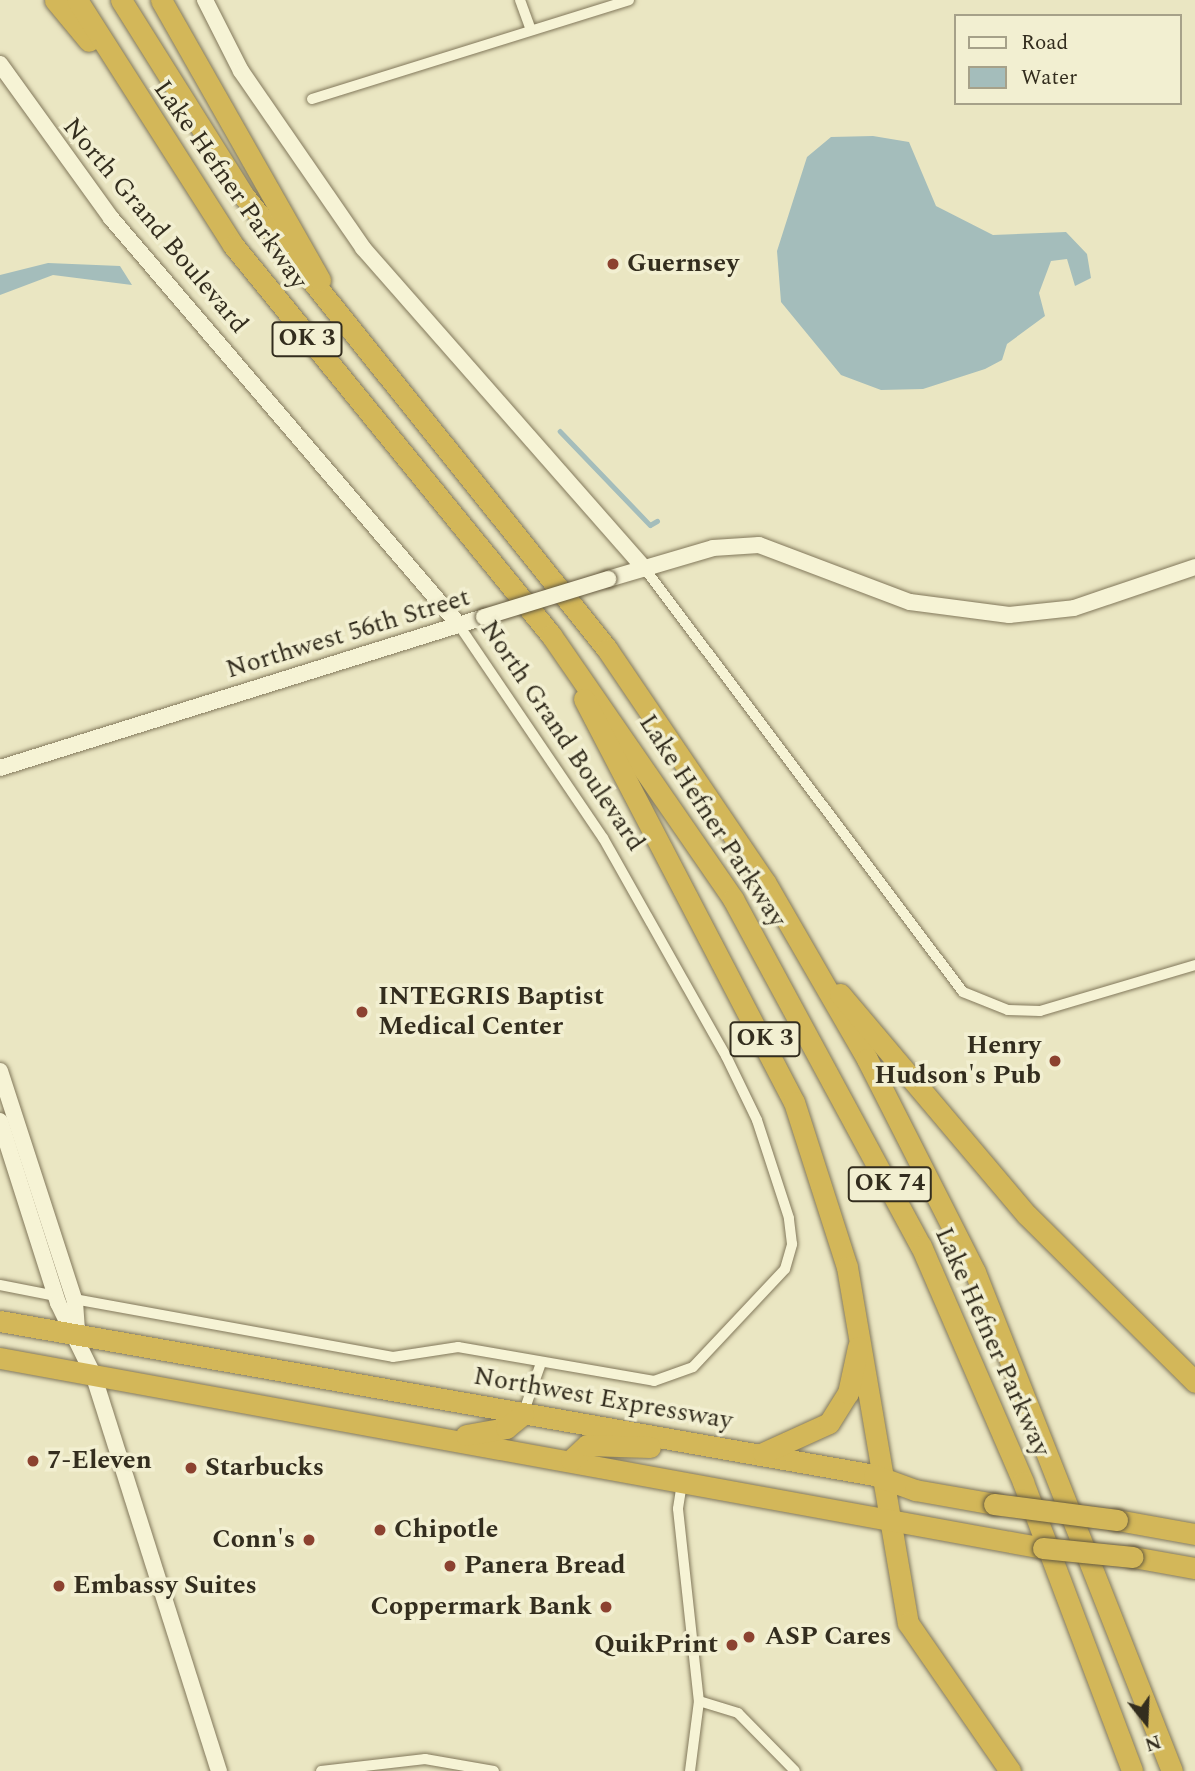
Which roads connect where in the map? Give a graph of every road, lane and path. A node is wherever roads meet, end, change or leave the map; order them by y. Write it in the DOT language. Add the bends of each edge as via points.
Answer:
graph roads {
  1 [pos="55,0"];
  2 [pos="78,0"];
  3 [pos="121,0"];
  4 [pos="161,0"];
  5 [pos="205,0"];
  6 [pos="520,0"];
  7 [pos="629,0"];
  8 [pos="531,30"];
  9 [pos="0,64"];
  10 [pos="130,91"];
  11 [pos="312,99"];
  12 [pos="357,342"];
  13 [pos="1195,567"];
  14 [pos="645,569"];
  15 [pos="459,625"];
  16 [pos="551,635"];
  17 [pos="0,768"];
  18 [pos="1195,965"];
  19 [pos="817,969"];
  20 [pos="0,1071"];
  21 [pos="0,1121"];
  22 [pos="0,1285"];
  23 [pos="56,1296"];
  24 [pos="74,1298"];
  25 [pos="0,1321"];
  26 [pos="77,1335"];
  27 [pos="858,1345"];
  28 [pos="0,1357"];
  29 [pos="541,1363"];
  30 [pos="93,1374"];
  31 [pos="1195,1382"];
  32 [pos="523,1414"];
  33 [pos="450,1438"];
  34 [pos="715,1448"];
  35 [pos="760,1454"];
  36 [pos="571,1460"];
  37 [pos="886,1480"];
  38 [pos="682,1483"];
  39 [pos="892,1524"];
  40 [pos="1195,1534"];
  41 [pos="1195,1568"];
  42 [pos="699,1701"];
  43 [pos="219,1771"];
  44 [pos="321,1771"];
  45 [pos="494,1771"];
  46 [pos="690,1771"];
  47 [pos="794,1771"];
  48 [pos="1010,1771"];
  49 [pos="1132,1771"];
  50 [pos="1172,1771"];
  1 -- 10 [label="highway"];
  2 -- 10 [label="highway, Lake Hefner Parkway / OK 3"];
  3 -- 12 [label="highway, Lake Hefner Parkway / OK 3" via="227,173"];
  4 -- 12 [label="highway"];
  5 -- 14 [label="street" via="241,71 363,248"];
  6 -- 8 [label="street"];
  7 -- 8 [label="street"];
  8 -- 11 [label="street"];
  9 -- 15 [label="street, North Grand Boulevard" via="111,218"];
  10 -- 16 [label="highway, Lake Hefner Parkway / OK 3" via="275,302"];
  12 -- 19 [label="highway, Lake Hefner Parkway / OK 3" via="607,649 718,808"];
  13 -- 14 [label="street, Northwest 56th Street" via="1074,608 1009,615 910,602 759,545 713,548"];
  14 -- 15 [label="street, Northwest 56th Street, bridge"];
  14 -- 18 [label="street" via="950,980 980,1001 1040,1011"];
  15 -- 17 [label="street, Northwest 56th Street"];
  15 -- 29 [label="street, North Grand Boulevard" via="603,838 674,960 757,1120 792,1244 785,1269 692,1367 676,1376 640,1381"];
  16 -- 27 [label="highway, OK 3" via="776,1059 826,1191"];
  16 -- 49 [label="highway, Lake Hefner Parkway / OK 74" via="733,899 875,1154 974,1364"];
  19 -- 31 [label="highway, OK 3" via="894,1051 1027,1215"];
  19 -- 50 [label="highway, Lake Hefner Parkway / OK 74" via="975,1272"];
  20 -- 24 [label="street"];
  21 -- 23 [label="street"];
  22 -- 23 [label="street"];
  23 -- 26 [label="street"];
  24 -- 26 [label="street"];
  24 -- 29 [label="street, Northwest Expressway" via="393,1357 458,1347"];
  25 -- 26 [label="highway, Northwest Expressway"];
  26 -- 30 [label="street"];
  26 -- 32 [label="highway, Northwest Expressway"];
  27 -- 35 [label="highway" via="848,1393 829,1423 805,1439"];
  27 -- 37 [label="highway, OK 3"];
  28 -- 30 [label="highway"];
  29 -- 32 [label="street"];
  30 -- 33 [label="highway"];
  30 -- 43 [label="street"];
  32 -- 33 [label="highway" via="506,1429"];
  32 -- 34 [label="highway, Northwest Expressway"];
  33 -- 36 [label="highway"];
  34 -- 35 [label="highway, Northwest Expressway"];
  34 -- 36 [label="highway" via="587,1445"];
  35 -- 37 [label="highway, Northwest Expressway"];
  36 -- 38 [label="highway"];
  37 -- 39 [label="highway, OK 3"];
  37 -- 40 [label="highway, Northwest Expressway, bridge" via="994,1504"];
  38 -- 39 [label="highway"];
  38 -- 42 [label="street" via="678,1509"];
  39 -- 41 [label="highway, bridge"];
  39 -- 48 [label="highway" via="908,1623"];
  42 -- 46 [label="street"];
  42 -- 47 [label="street" via="738,1713"];
  44 -- 45 [label="street" via="425,1759"];
}
